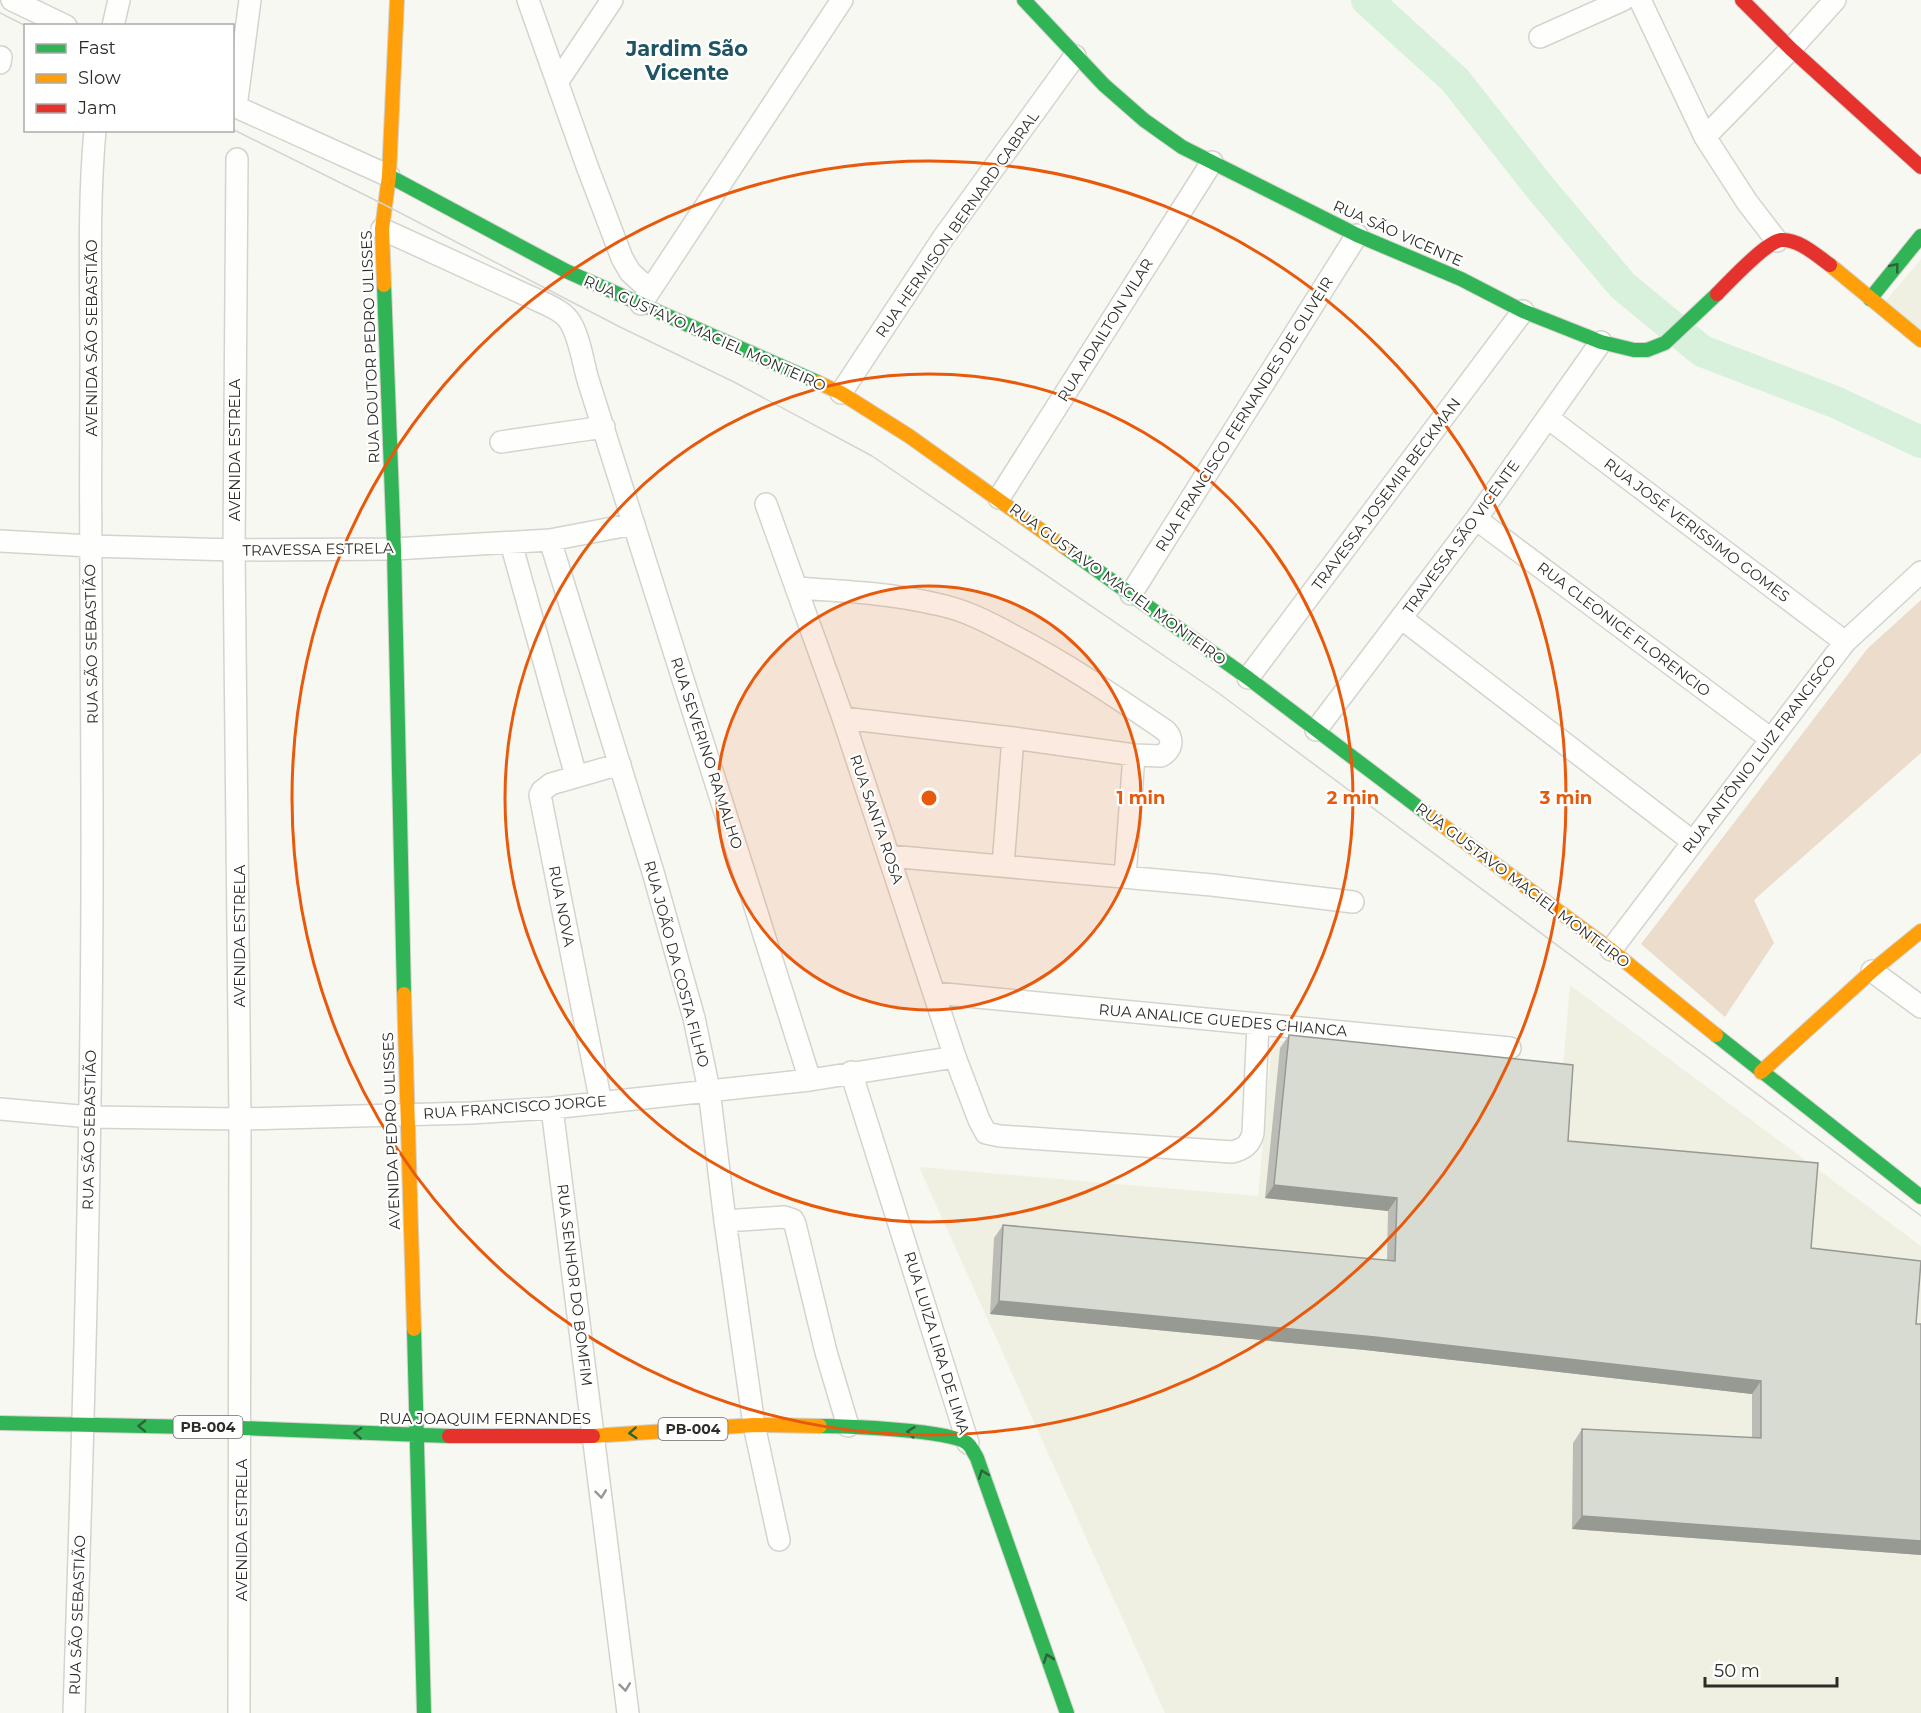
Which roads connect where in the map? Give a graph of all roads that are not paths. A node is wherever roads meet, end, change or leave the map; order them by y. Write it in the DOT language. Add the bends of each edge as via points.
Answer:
graph roads {
  1 [pos="12,0"];
  2 [pos="119,0"];
  3 [pos="250,0"];
  4 [pos="397,0"];
  5 [pos="528,0"];
  6 [pos="612,0"];
  7 [pos="842,0"];
  8 [pos="1024,0"];
  9 [pos="1623,0"];
  10 [pos="1640,0"];
  11 [pos="1742,0"];
  12 [pos="1835,0"];
  13 [pos="62,24"];
  14 [pos="113,24"];
  15 [pos="1539,37"];
  16 [pos="1791,48"];
  17 [pos="1075,56"];
  18 [pos="558,81"];
  19 [pos="234,106"];
  20 [pos="95,132"];
  21 [pos="1705,137"];
  22 [pos="237,159"];
  23 [pos="1212,162"];
  24 [pos="1921,167"];
  25 [pos="389,176"];
  26 [pos="382,230"];
  27 [pos="1357,235"];
  28 [pos="1921,236"];
  29 [pos="1777,241"];
  30 [pos="646,296"];
  31 [pos="1870,298"];
  32 [pos="1524,311"];
  33 [pos="1921,340"];
  34 [pos="1601,342"];
  35 [pos="841,393"];
  36 [pos="1548,418"];
  37 [pos="604,427"];
  38 [pos="501,442"];
  39 [pos="999,498"];
  40 [pos="766,504"];
  41 [pos="1476,519"];
  42 [pos="634,524"];
  43 [pos="550,540"];
  44 [pos="0,541"];
  45 [pos="511,543"];
  46 [pos="90,546"];
  47 [pos="394,549"];
  48 [pos="234,550"];
  49 [pos="1921,572"];
  50 [pos="796,588"];
  51 [pos="1131,594"];
  52 [pos="1401,618"];
  53 [pos="1845,642"];
  54 [pos="1248,678"];
  55 [pos="843,718"];
  56 [pos="1316,730"];
  57 [pos="1013,738"];
  58 [pos="1771,739"];
  59 [pos="1134,755"];
  60 [pos="620,764"];
  61 [pos="576,776"];
  62 [pos="1692,841"];
  63 [pos="889,856"];
  64 [pos="1003,866"];
  65 [pos="1125,877"];
  66 [pos="1353,902"];
  67 [pos="1921,931"];
  68 [pos="1611,950"];
  69 [pos="1872,971"];
  70 [pos="935,993"];
  71 [pos="1921,1008"];
  72 [pos="1258,1025"];
  73 [pos="1510,1048"];
  74 [pos="955,1057"];
  75 [pos="851,1072"];
  76 [pos="1761,1072"];
  77 [pos="810,1080"];
  78 [pos="709,1090"];
  79 [pos="601,1103"];
  80 [pos="552,1108"];
  81 [pos="0,1109"];
  82 [pos="407,1114"];
  83 [pos="90,1117"];
  84 [pos="240,1119"];
  85 [pos="1921,1197"];
  86 [pos="725,1221"];
  87 [pos="0,1422"];
  88 [pos="83,1425"];
  89 [pos="754,1425"];
  90 [pos="848,1426"];
  91 [pos="241,1428"];
  92 [pos="417,1436"];
  93 [pos="594,1436"];
  94 [pos="968,1443"];
  95 [pos="779,1540"];
  96 [pos="74,1713"];
  97 [pos="240,1713"];
  98 [pos="424,1713"];
  99 [pos="628,1713"];
  100 [pos="1067,1713"];
  1 -- 13 [label="street"];
  2 -- 14 [label="street"];
  3 -- 19 [label="street"];
  4 -- 25 [label="street, RUA DOUTOR PEDRO ULISSES"];
  5 -- 18 [label="street"];
  6 -- 18 [label="street"];
  7 -- 30 [label="street"];
  8 -- 17 [label="street, RUA SÃO VICENTE"];
  9 -- 15 [label="street"];
  10 -- 21 [label="street"];
  11 -- 16 [label="street"];
  12 -- 16 [label="street"];
  16 -- 21 [label="street"];
  16 -- 24 [label="street"];
  17 -- 23 [label="street, RUA SÃO VICENTE" via="1144,120 1182,147"];
  17 -- 35 [label="street, RUA HERMISON BERNARD CABRAL" via="943,238"];
  18 -- 30 [label="street" via="622,258 641,282"];
  19 -- 25 [label="street, RUA GUSTAVO MACIEL MONTEIRO"];
  20 -- 46 [label="street, AVENIDA SÃO SEBASTIÃO"];
  21 -- 29 [label="street"];
  22 -- 48 [label="street, AVENIDA ESTRELA"];
  23 -- 27 [label="street, RUA SÃO VICENTE"];
  23 -- 39 [label="street, RUA ADAILTON VILAR"];
  25 -- 26 [label="street, RUA DOUTOR PEDRO ULISSES"];
  25 -- 30 [label="street, RUA GUSTAVO MACIEL MONTEIRO" via="566,271"];
  26 -- 37 [label="street, RUA SEVERINO RAMALHO" via="561,312 574,330"];
  26 -- 47 [label="street, RUA DOUTOR PEDRO ULISSES"];
  27 -- 32 [label="street, RUA SÃO VICENTE" via="1461,279"];
  27 -- 51 [label="street, RUA FRANCISCO FERNANDES DE OLIVEIR"];
  31 -- 28 [label="street, one-way"];
  29 -- 31 [label="street" via="1803,246"];
  29 -- 34 [label="street, RUA SÃO VICENTE" via="1665,343 1634,350"];
  30 -- 35 [label="street, RUA GUSTAVO MACIEL MONTEIRO"];
  31 -- 33 [label="street"];
  32 -- 34 [label="street, RUA SÃO VICENTE"];
  32 -- 54 [label="street, TRAVESSA JOSEMIR BECKMAN"];
  34 -- 36 [label="street, TRAVESSA SÃO VICENTE"];
  35 -- 39 [label="street, RUA GUSTAVO MACIEL MONTEIRO"];
  36 -- 41 [label="street, TRAVESSA SÃO VICENTE"];
  36 -- 53 [label="street, RUA JOSÉ VERISSIMO GOMES"];
  37 -- 38 [label="street"];
  37 -- 42 [label="street, RUA SEVERINO RAMALHO"];
  39 -- 51 [label="street, RUA GUSTAVO MACIEL MONTEIRO"];
  40 -- 50 [label="street, RUA SANTA ROSA"];
  41 -- 52 [label="street, TRAVESSA SÃO VICENTE"];
  41 -- 58 [label="street, RUA CLEONICE FLORENCIO"];
  42 -- 43 [label="street, TRAVESSA ESTRELA"];
  42 -- 77 [label="street, RUA SEVERINO RAMALHO"];
  43 -- 45 [label="street, TRAVESSA ESTRELA"];
  43 -- 60 [label="street, RUA JOÃO DA COSTA FILHO"];
  44 -- 46 [label="street, TRAVESSA ESTRELA"];
  45 -- 47 [label="street, TRAVESSA ESTRELA"];
  45 -- 61 [label="street"];
  46 -- 48 [label="street, TRAVESSA ESTRELA"];
  46 -- 83 [label="street, RUA SÃO SEBASTIÃO"];
  47 -- 48 [label="street, TRAVESSA ESTRELA"];
  47 -- 82 [label="street, AVENIDA PEDRO ULISSES"];
  48 -- 84 [label="street, AVENIDA ESTRELA"];
  49 -- 53 [label="street, RUA ANTÔNIO LUIZ FRANCISCO"];
  50 -- 55 [label="street, RUA SANTA ROSA"];
  50 -- 59 [label="street" via="883,594 939,604 982,619 1036,647 1171,736 1172,743 1161,756"];
  51 -- 54 [label="street, RUA GUSTAVO MACIEL MONTEIRO"];
  52 -- 56 [label="street, TRAVESSA SÃO VICENTE"];
  52 -- 62 [label="street"];
  53 -- 58 [label="street, RUA ANTÔNIO LUIZ FRANCISCO"];
  54 -- 56 [label="street, RUA GUSTAVO MACIEL MONTEIRO"];
  55 -- 57 [label="street"];
  55 -- 63 [label="street, RUA SANTA ROSA"];
  56 -- 68 [label="street, RUA GUSTAVO MACIEL MONTEIRO"];
  57 -- 59 [label="street"];
  57 -- 64 [label="street"];
  58 -- 62 [label="street, RUA ANTÔNIO LUIZ FRANCISCO"];
  59 -- 65 [label="street"];
  60 -- 61 [label="street, RUA NOVA"];
  60 -- 78 [label="street, RUA JOÃO DA COSTA FILHO" via="694,1018"];
  61 -- 79 [label="street, RUA NOVA" via="551,784 540,795"];
  62 -- 68 [label="street, RUA ANTÔNIO LUIZ FRANCISCO"];
  63 -- 64 [label="street"];
  63 -- 70 [label="street, RUA SANTA ROSA"];
  64 -- 65 [label="street"];
  65 -- 66 [label="street"];
  67 -- 69 [label="street"];
  68 -- 76 [label="street, RUA GUSTAVO MACIEL MONTEIRO"];
  69 -- 71 [label="street"];
  69 -- 76 [label="street"];
  70 -- 72 [label="street, RUA ANALICE GUEDES CHIANCA"];
  70 -- 74 [label="street, RUA SANTA ROSA"];
  72 -- 73 [label="street, RUA ANALICE GUEDES CHIANCA"];
  72 -- 74 [label="street, RUA SANTA ROSA" via="1253,1133 1246,1147 1232,1152 986,1132"];
  74 -- 75 [label="street, RUA FRANCISCO JORGE"];
  75 -- 77 [label="street, RUA FRANCISCO JORGE"];
  75 -- 94 [label="street, RUA LUIZA LIRA DE LIMA"];
  76 -- 85 [label="street, RUA GUSTAVO MACIEL MONTEIRO"];
  77 -- 78 [label="street, RUA FRANCISCO JORGE"];
  78 -- 79 [label="street, RUA FRANCISCO JORGE"];
  78 -- 86 [label="street, RUA JOÃO DA COSTA FILHO"];
  79 -- 80 [label="street, RUA FRANCISCO JORGE"];
  80 -- 82 [label="street, RUA FRANCISCO JORGE"];
  80 -- 93 [label="street, RUA SENHOR DO BOMFIM"];
  81 -- 83 [label="street, RUA FRANCISCO JORGE"];
  82 -- 84 [label="street, RUA FRANCISCO JORGE"];
  82 -- 92 [label="street, AVENIDA PEDRO ULISSES"];
  83 -- 84 [label="street, RUA FRANCISCO JORGE"];
  83 -- 88 [label="street, RUA SÃO SEBASTIÃO"];
  84 -- 91 [label="street, AVENIDA ESTRELA"];
  86 -- 89 [label="street, RUA JOÃO DA COSTA FILHO"];
  86 -- 90 [label="street" via="784,1217 793,1220"];
  87 -- 88 [label="street, RUA JOAQUIM FERNANDES / PB-004"];
  91 -- 88 [label="street, RUA JOAQUIM FERNANDES / PB-004, one-way"];
  88 -- 96 [label="street, RUA SÃO SEBASTIÃO"];
  89 -- 90 [label="street, RUA JOAQUIM FERNANDES / PB-004"];
  89 -- 93 [label="street, RUA JOAQUIM FERNANDES / PB-004, one-way"];
  89 -- 95 [label="street, RUA JOÃO DA COSTA FILHO"];
  94 -- 90 [label="street, RUA JOAQUIM FERNANDES / PB-004, one-way" via="950,1436"];
  92 -- 91 [label="street, RUA JOAQUIM FERNANDES / PB-004, one-way"];
  91 -- 97 [label="street, AVENIDA ESTRELA"];
  92 -- 93 [label="street, RUA JOAQUIM FERNANDES / PB-004"];
  92 -- 98 [label="street, AVENIDA PEDRO ULISSES"];
  93 -- 99 [label="street, RUA SENHOR DO BOMFIM, one-way"];
  100 -- 94 [label="street, RUA LUIZA LIRA DE LIMA, one-way" via="977,1458"];
}
